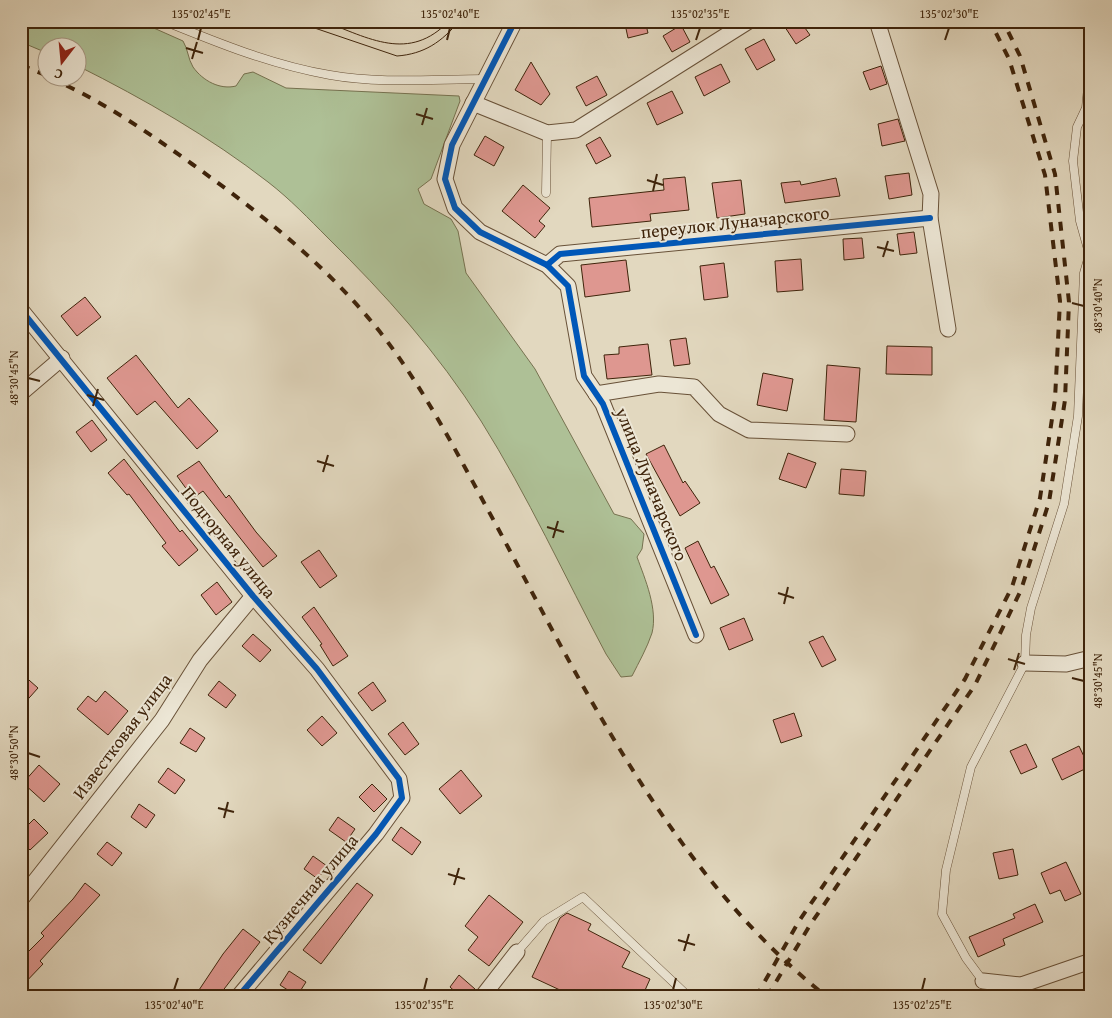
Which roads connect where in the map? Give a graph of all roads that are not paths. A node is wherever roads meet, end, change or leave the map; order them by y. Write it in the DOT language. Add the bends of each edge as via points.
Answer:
graph roads {
  1 [pos="164,21"];
  2 [pos="515,21"];
  3 [pos="749,21"];
  4 [pos="877,21"];
  5 [pos="1091,57"];
  6 [pos="486,79"];
  7 [pos="473,103"];
  8 [pos="547,133"];
  9 [pos="546,193"];
  10 [pos="930,218"];
  11 [pos="1090,251"];
  12 [pos="547,265"];
  13 [pos="21,310"];
  14 [pos="948,329"];
  15 [pos="62,358"];
  16 [pos="21,393"];
  17 [pos="596,394"];
  18 [pos="847,434"];
  19 [pos="253,596"];
  20 [pos="696,635"];
  21 [pos="1091,658"];
  22 [pos="1025,663"];
  23 [pos="402,798"];
  24 [pos="21,899"];
  25 [pos="518,952"];
  26 [pos="1091,960"];
  27 [pos="983,981"];
  28 [pos="238,997"];
  29 [pos="482,997"];
  30 [pos="689,997"];
  1 -- 6 [label="lane" via="252,56 330,75 374,80"];
  2 -- 6 [label="street, улица Луначарского"];
  3 -- 8 [label="street" via="576,130"];
  4 -- 10 [label="street" via="931,194"];
  5 -- 11 [label="lane" via="1086,108 1077,127 1073,161 1080,221"];
  6 -- 7 [label="street, улица Луначарского"];
  7 -- 8 [label="street"];
  7 -- 12 [label="street, улица Луначарского" via="452,145 445,179 456,208 480,232"];
  8 -- 9 [label="lane"];
  10 -- 12 [label="street, переулок Луначарского" via="560,254"];
  10 -- 14 [label="street"];
  11 -- 22 [label="lane" via="1084,273 1078,416 1072,455 1064,504 1031,608"];
  12 -- 17 [label="street, улица Луначарского" via="568,286 584,376"];
  13 -- 15 [label="street, Подгорная улица"];
  15 -- 16 [label="street"];
  15 -- 19 [label="street, Подгорная улица"];
  17 -- 18 [label="street" via="659,384 694,387 719,414 749,430"];
  17 -- 20 [label="street, улица Луначарского" via="603,404"];
  19 -- 23 [label="street, Подгорная улица" via="317,669 399,779"];
  19 -- 24 [label="street, Известковая улица" via="200,660 162,720"];
  21 -- 22 [label="street" via="1066,664"];
  22 -- 27 [label="lane" via="971,767 946,870 942,914"];
  23 -- 28 [label="street, Кузнечная улица" via="376,834"];
  25 -- 29 [label="street"];
  25 -- 30 [label="lane" via="544,922 583,897"];
  26 -- 27 [label="street" via="1021,985"];
}
